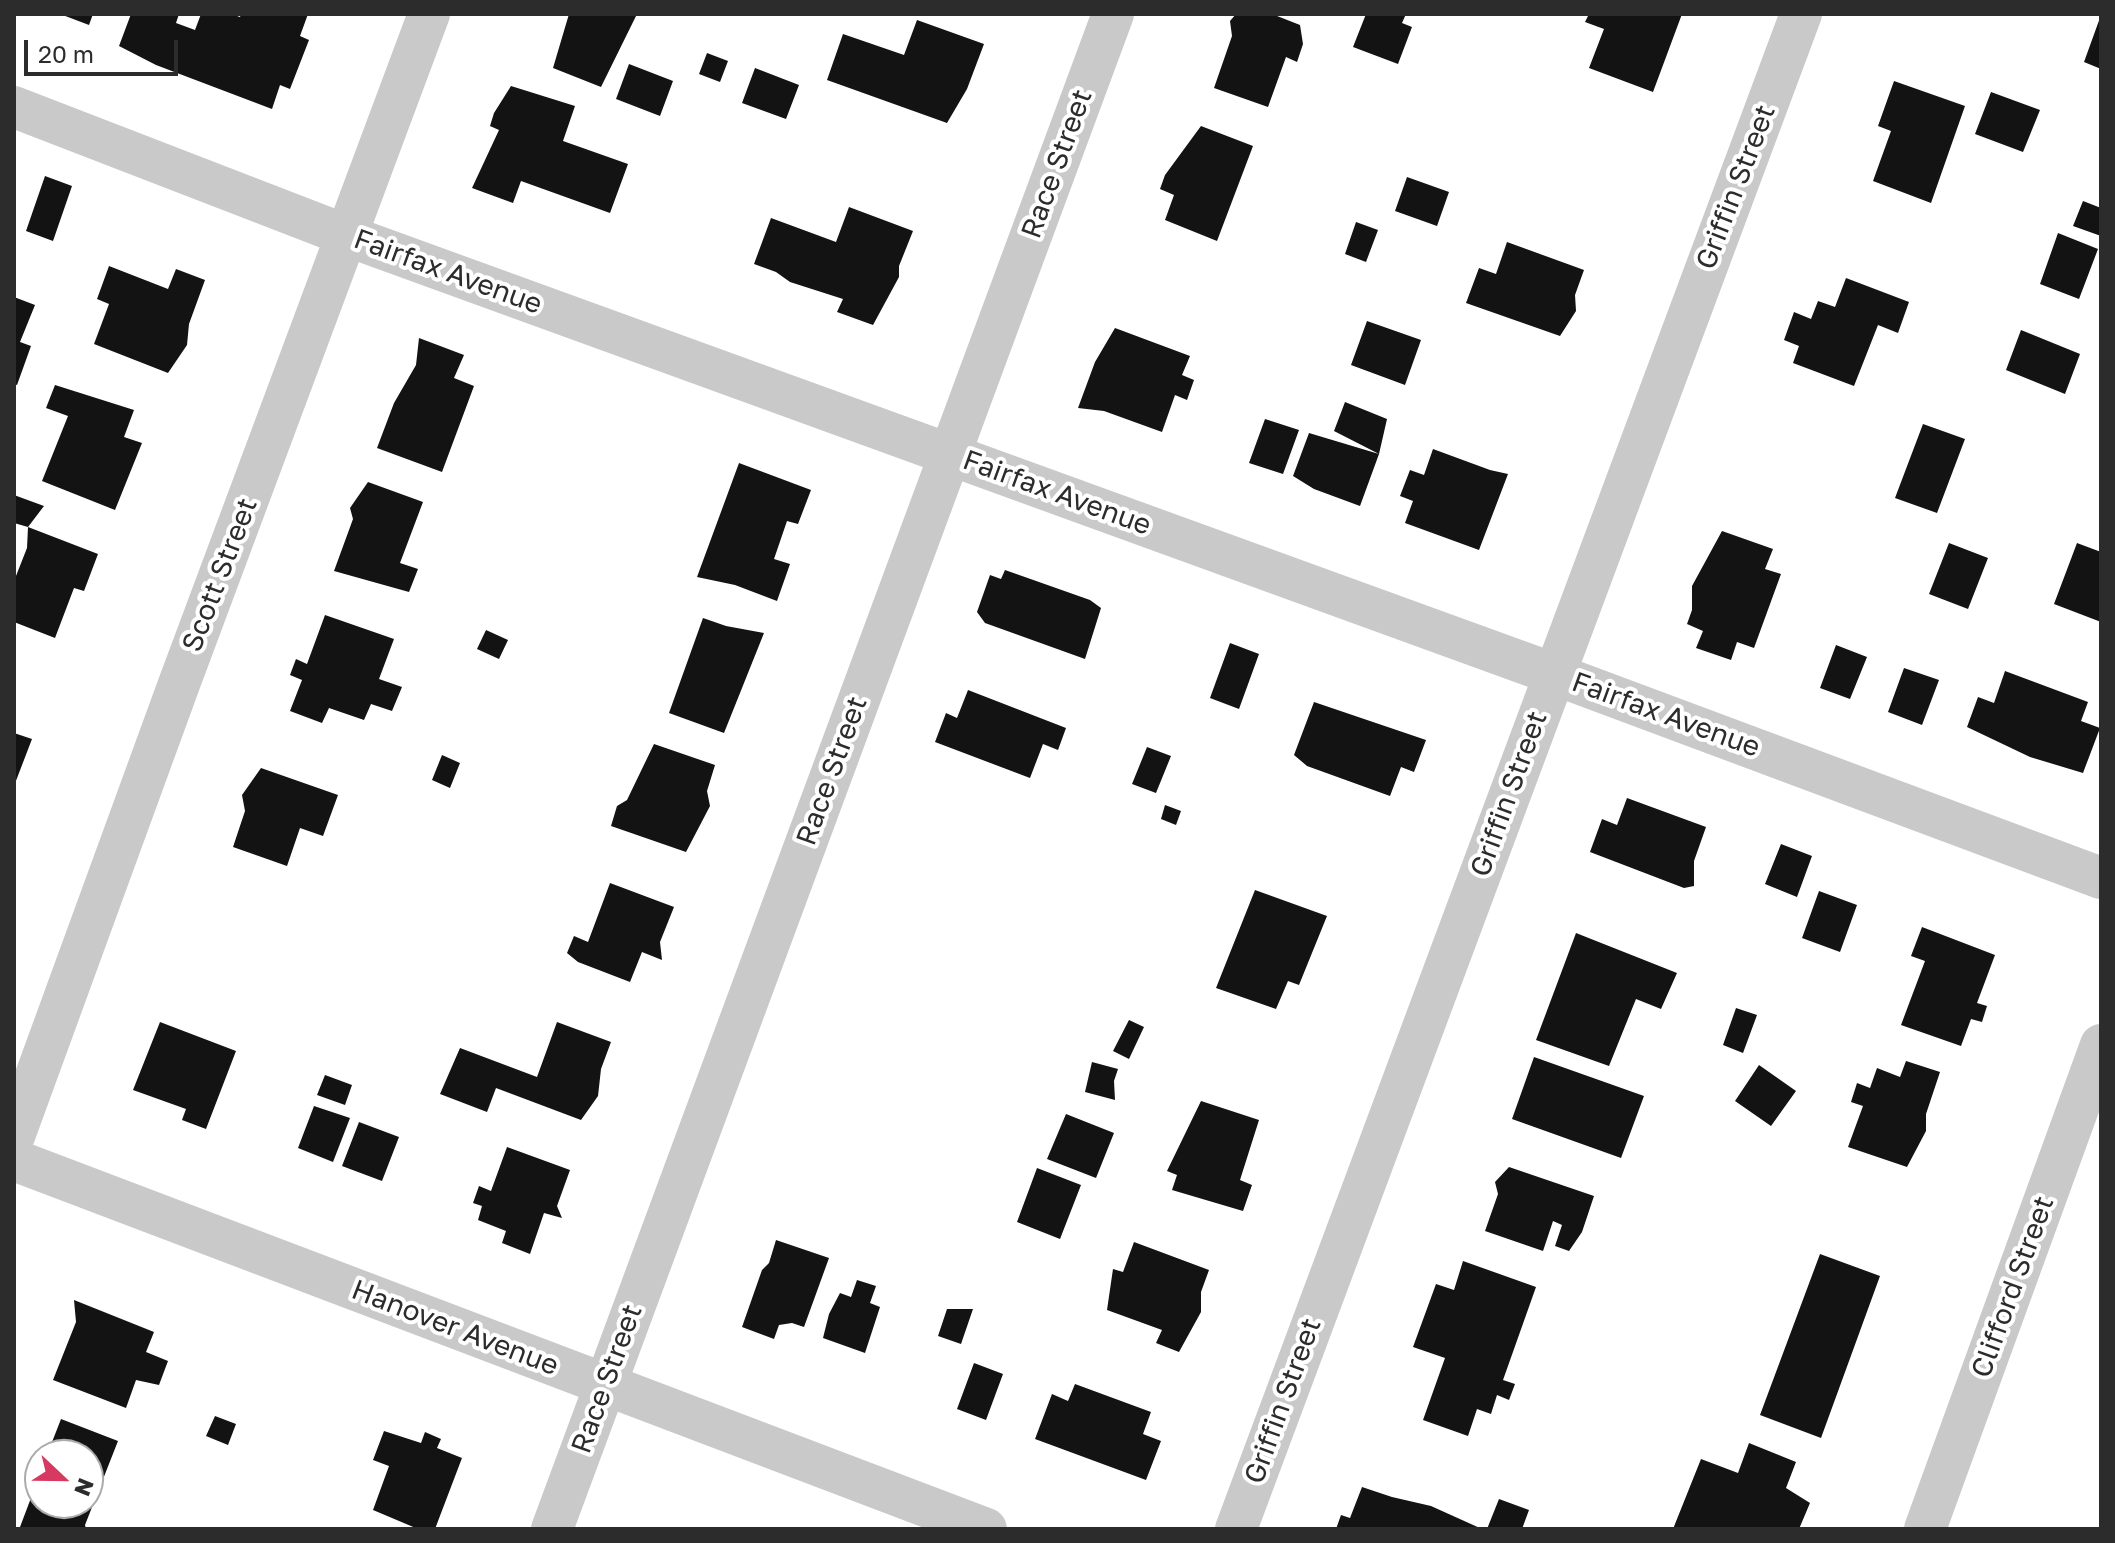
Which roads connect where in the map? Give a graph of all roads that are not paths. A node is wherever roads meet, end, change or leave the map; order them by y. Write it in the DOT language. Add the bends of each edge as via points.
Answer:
graph roads {
  1 [pos="429,14"];
  2 [pos="1113,14"];
  3 [pos="1801,14"];
  4 [pos="14,107"];
  5 [pos="348,236"];
  6 [pos="950,453"];
  7 [pos="1554,674"];
  8 [pos="2101,878"];
  9 [pos="2101,1045"];
  10 [pos="14,1136"];
  11 [pos="14,1160"];
  12 [pos="605,1385"];
  13 [pos="552,1529"];
  14 [pos="986,1529"];
  15 [pos="1236,1529"];
  16 [pos="1925,1529"];
  1 -- 5 [label="street, Scott Street"];
  2 -- 6 [label="street, Race Street"];
  3 -- 7 [label="street, Griffin Street"];
  4 -- 5 [label="street, Fairfax Avenue"];
  5 -- 6 [label="street, Fairfax Avenue"];
  5 -- 10 [label="street, Scott Street"];
  6 -- 7 [label="street, Fairfax Avenue"];
  6 -- 12 [label="street, Race Street"];
  7 -- 8 [label="street, Fairfax Avenue"];
  7 -- 15 [label="street, Griffin Street"];
  9 -- 16 [label="street, Clifford Street"];
  11 -- 12 [label="street, Hanover Avenue"];
  12 -- 13 [label="street, Race Street"];
  12 -- 14 [label="street, Hanover Avenue"];
}
